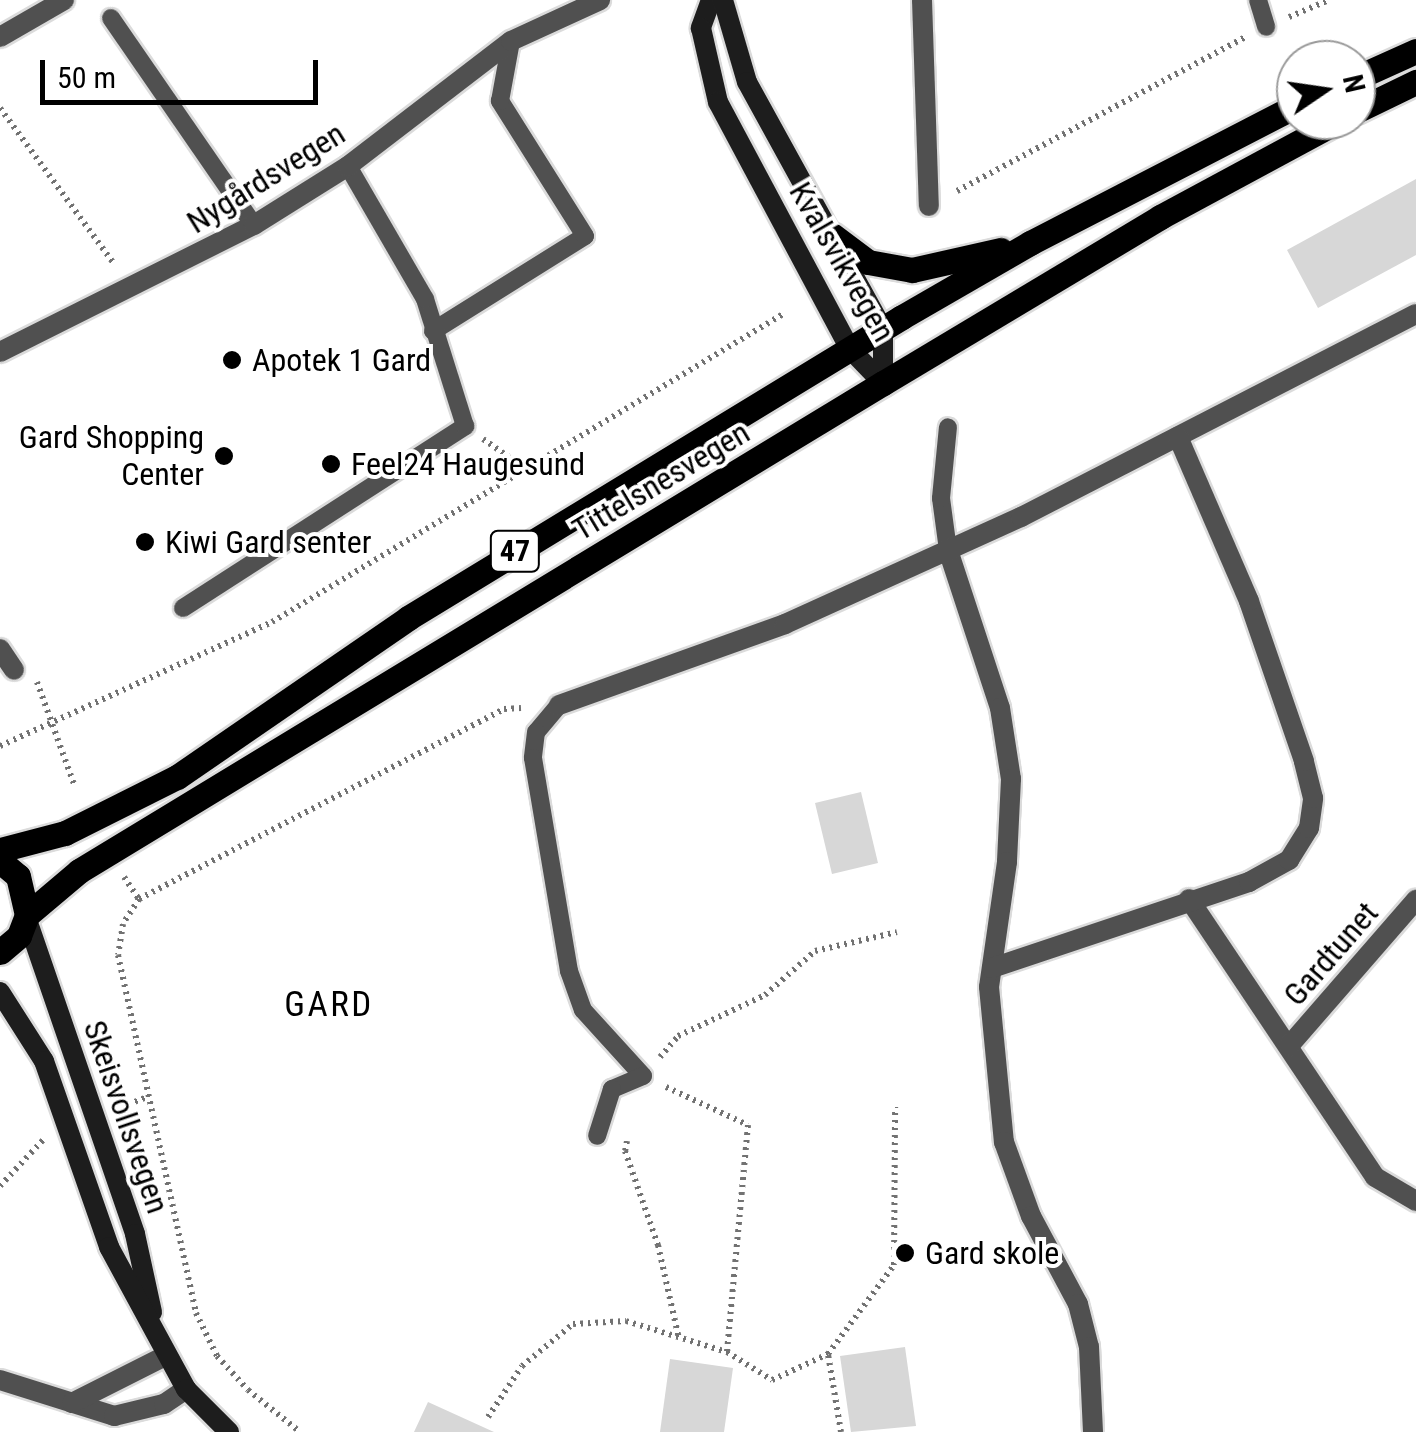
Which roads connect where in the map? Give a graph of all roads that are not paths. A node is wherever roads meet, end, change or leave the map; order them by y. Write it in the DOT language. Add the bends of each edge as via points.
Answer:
graph roads {
  1 [pos="64,0"];
  2 [pos="600,0"];
  3 [pos="711,0"];
  4 [pos="723,0"];
  5 [pos="922,0"];
  6 [pos="1258,0"];
  7 [pos="112,18"];
  8 [pos="1266,27"];
  9 [pos="0,36"];
  10 [pos="512,41"];
  11 [pos="1416,51"];
  12 [pos="1376,69"];
  13 [pos="1416,82"];
  14 [pos="1376,101"];
  15 [pos="1276,116"];
  16 [pos="1303,140"];
  17 [pos="348,166"];
  18 [pos="929,206"];
  19 [pos="254,225"];
  20 [pos="832,235"];
  21 [pos="1030,243"];
  22 [pos="1416,314"];
  23 [pos="883,329"];
  24 [pos="433,331"];
  25 [pos="850,349"];
  26 [pos="0,352"];
  27 [pos="883,383"];
  28 [pos="948,427"];
  29 [pos="1178,436"];
  30 [pos="948,550"];
  31 [pos="183,608"];
  32 [pos="0,649"];
  33 [pos="14,670"];
  34 [pos="559,705"];
  35 [pos="0,850"];
  36 [pos="0,861"];
  37 [pos="1189,899"];
  38 [pos="1416,900"];
  39 [pos="26,916"];
  40 [pos="0,952"];
  41 [pos="992,968"];
  42 [pos="0,992"];
  43 [pos="1289,1046"];
  44 [pos="596,1136"];
  45 [pos="1416,1201"];
  46 [pos="162,1347"];
  47 [pos="0,1380"];
  48 [pos="186,1389"];
  49 [pos="72,1403"];
  50 [pos="229,1432"];
  51 [pos="1093,1432"];
  1 -- 9 [label="street"];
  2 -- 10 [label="street, Nygårdsvegen"];
  3 -- 25 [label="main road, Kvalsvikvegen" via="701,28 718,102"];
  4 -- 20 [label="main road, Kvalsvikvegen" via="747,82"];
  5 -- 18 [label="street"];
  6 -- 8 [label="lane"];
  7 -- 19 [label="lane"];
  10 -- 17 [label="street, Nygårdsvegen"];
  10 -- 24 [label="lane" via="500,101 585,236"];
  11 -- 12 [label="main road"];
  13 -- 14 [label="main road"];
  15 -- 21 [label="main road, Tittelsnesvegen / 47"];
  16 -- 27 [label="main road, Tittelsnesvegen / 47"];
  17 -- 19 [label="street, Nygårdsvegen"];
  17 -- 24 [label="lane" via="425,298"];
  19 -- 26 [label="street, Nygårdsvegen"];
  20 -- 21 [label="main road, 47" via="868,262 912,270"];
  20 -- 23 [label="main road, Kvalsvikvegen"];
  21 -- 23 [label="main road, Tittelsnesvegen / 47"];
  22 -- 29 [label="street"];
  23 -- 25 [label="main road, Tittelsnesvegen / 47"];
  23 -- 27 [label="main road, Kvalsvikvegen"];
  24 -- 31 [label="lane" via="466,426"];
  25 -- 27 [label="main road, Kvalsvikvegen"];
  25 -- 35 [label="main road, Tittelsnesvegen / 47" via="408,618 176,777 65,833"];
  27 -- 39 [label="main road, Tittelsnesvegen / 47" via="80,871"];
  28 -- 30 [label="lane" via="942,498"];
  29 -- 30 [label="street"];
  29 -- 37 [label="street" via="1249,602 1312,798 1310,828 1289,860 1249,882"];
  30 -- 34 [label="street" via="785,624"];
  30 -- 41 [label="street" via="1007,745 1011,818"];
  32 -- 33 [label="street"];
  34 -- 44 [label="lane" via="536,732 533,758 569,972 583,1010 643,1076 612,1088"];
  36 -- 39 [label="main road" via="18,876"];
  37 -- 41 [label="street"];
  37 -- 43 [label="street, Gardtunet"];
  38 -- 43 [label="street, Gardtunet"];
  39 -- 40 [label="main road, 47" via="18,936"];
  39 -- 46 [label="main road, Skeisvollsvegen" via="134,1234"];
  41 -- 51 [label="street" via="989,1032 1004,1142 1032,1216 1078,1304 1089,1348"];
  42 -- 46 [label="main road, Skeisvollsvegen" via="44,1061 109,1247"];
  43 -- 45 [label="street, Gardtunet" via="1376,1177"];
  46 -- 48 [label="main road, Skeisvollsvegen"];
  46 -- 49 [label="street"];
  47 -- 49 [label="street"];
  48 -- 49 [label="street" via="164,1404 114,1416"];
  48 -- 50 [label="main road, Skeisvollsvegen"];
}
